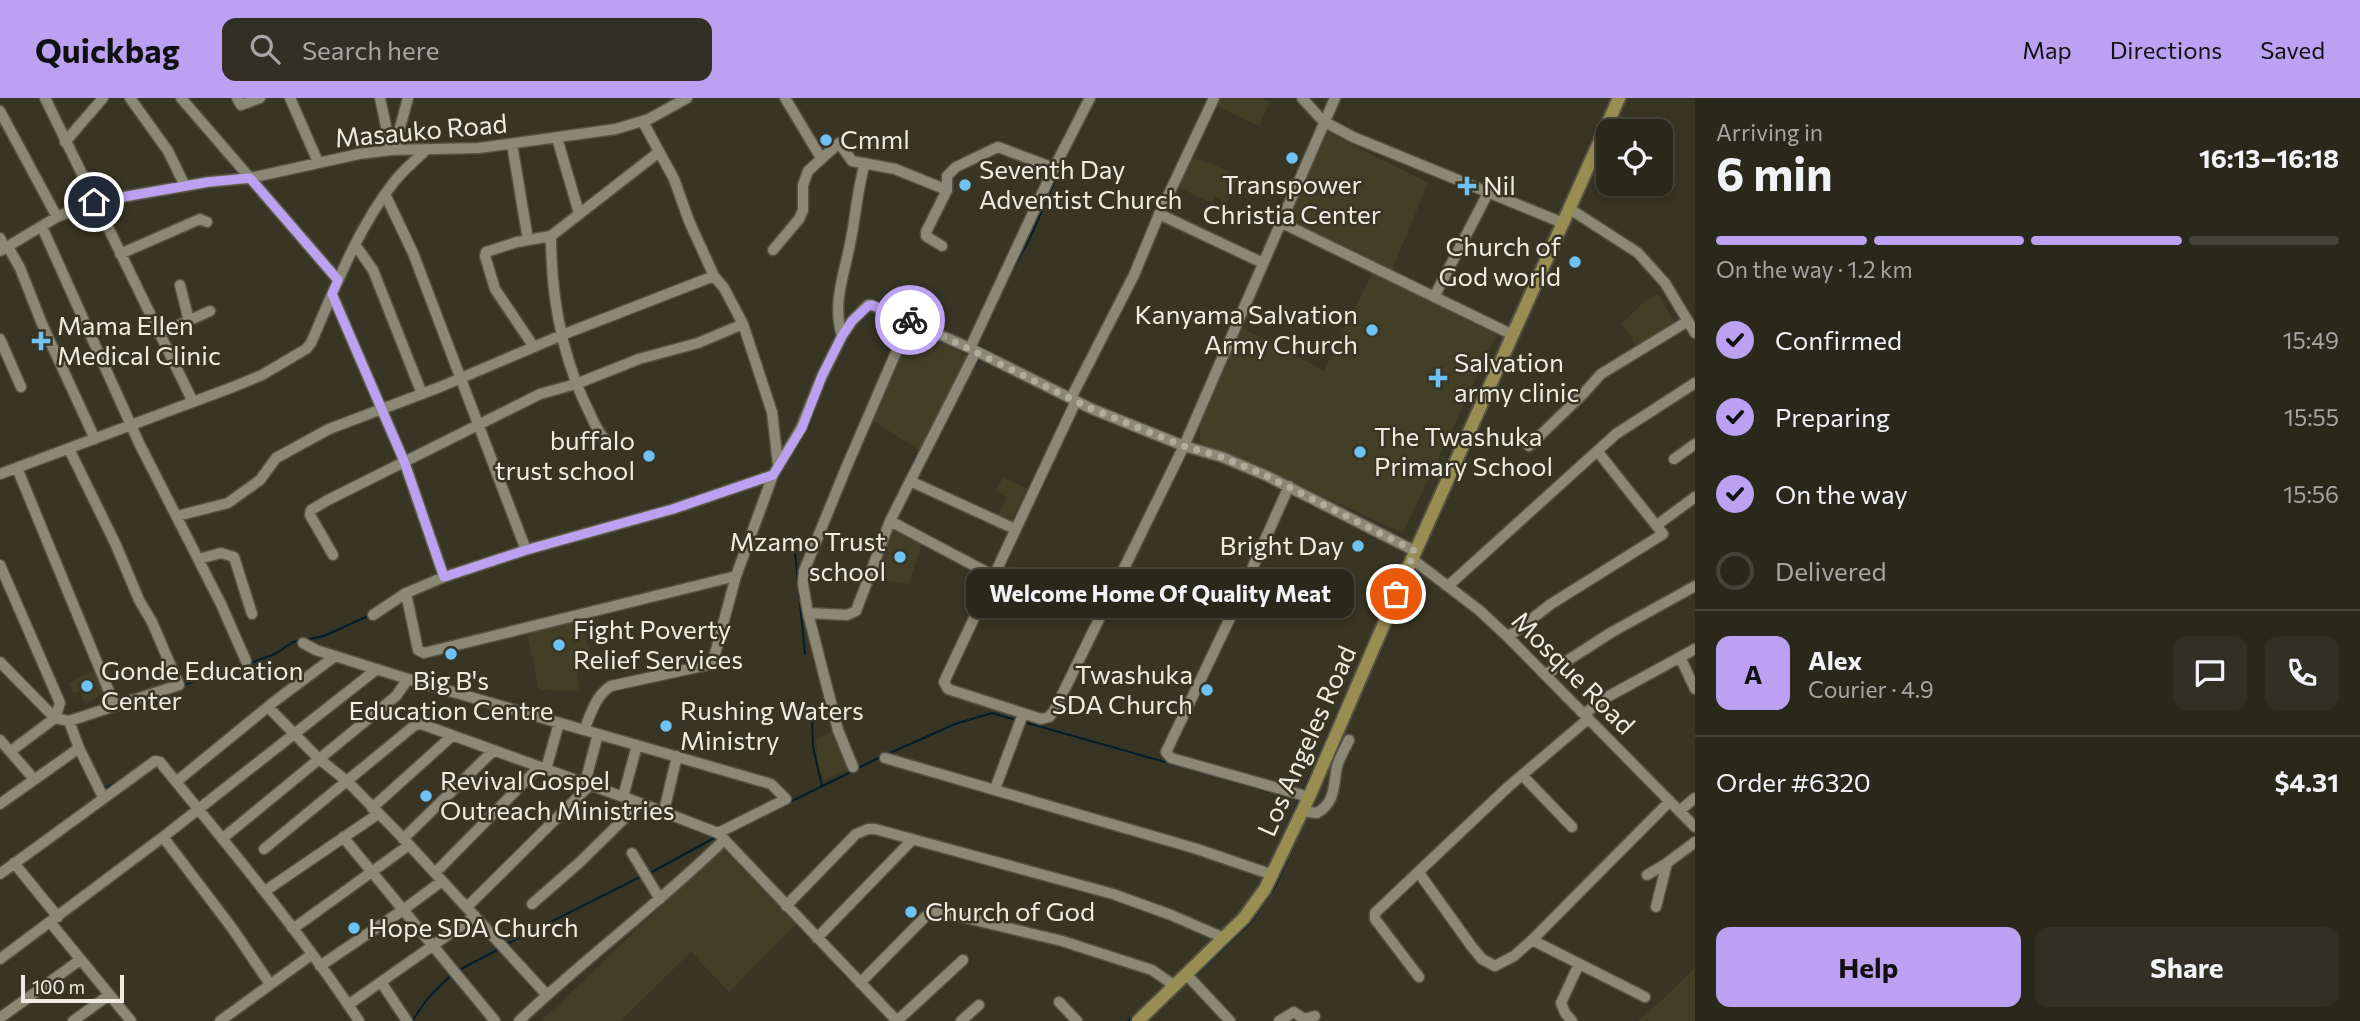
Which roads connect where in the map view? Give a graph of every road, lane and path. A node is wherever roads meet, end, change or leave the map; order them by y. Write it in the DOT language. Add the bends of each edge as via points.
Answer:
graph roads {
  1 [pos="45,98"];
  2 [pos="103,98"];
  3 [pos="130,98"];
  4 [pos="181,98"];
  5 [pos="237,98"];
  6 [pos="260,98"];
  7 [pos="290,98"];
  8 [pos="380,98"];
  9 [pos="408,98"];
  10 [pos="687,98"];
  11 [pos="785,98"];
  12 [pos="1090,98"];
  13 [pos="1214,98"];
  14 [pos="1302,98"];
  15 [pos="1335,98"];
  16 [pos="1619,98"];
  17 [pos="0,111"];
  18 [pos="1323,121"];
  19 [pos="643,122"];
  20 [pos="557,138"];
  21 [pos="65,142"];
  22 [pos="512,144"];
  23 [pos="392,150"];
  24 [pos="425,151"];
  25 [pos="659,152"];
  26 [pos="821,158"];
  27 [pos="318,162"];
  28 [pos="865,163"];
  29 [pos="1054,169"];
  30 [pos="250,178"];
  31 [pos="186,186"];
  32 [pos="947,190"];
  33 [pos="1488,193"];
  34 [pos="385,194"];
  35 [pos="94,202"];
  36 [pos="1570,209"];
  37 [pos="579,214"];
  38 [pos="1159,214"];
  39 [pos="57,217"];
  40 [pos="207,222"];
  41 [pos="1280,222"];
  42 [pos="1563,223"];
  43 [pos="42,227"];
  44 [pos="551,236"];
  45 [pos="0,238"];
  46 [pos="528,240"];
  47 [pos="356,246"];
  48 [pos="942,246"];
  49 [pos="4,249"];
  50 [pos="773,250"];
  51 [pos="120,254"];
  52 [pos="1263,263"];
  53 [pos="714,276"];
  54 [pos="338,280"];
  55 [pos="180,285"];
  56 [pos="332,294"];
  57 [pos="1434,297"];
  58 [pos="210,311"];
  59 [pos="910,320"];
  60 [pos="190,321"];
  61 [pos="1688,321"];
  62 [pos="743,324"];
  63 [pos="1695,333"];
  64 [pos="159,334"];
  65 [pos="562,335"];
  66 [pos="1513,335"];
  67 [pos="842,336"];
  68 [pos="0,339"];
  69 [pos="534,347"];
  70 [pos="973,349"];
  71 [pos="461,378"];
  72 [pos="1695,383"];
  73 [pos="576,384"];
  74 [pos="21,387"];
  75 [pos="422,394"];
  76 [pos="1073,400"];
  77 [pos="193,402"];
  78 [pos="382,408"];
  79 [pos="131,425"];
  80 [pos="478,425"];
  81 [pos="95,439"];
  82 [pos="1695,444"];
  83 [pos="614,445"];
  84 [pos="1184,446"];
  85 [pos="1529,446"];
  86 [pos="69,449"];
  87 [pos="1598,452"];
  88 [pos="1674,459"];
  89 [pos="404,461"];
  90 [pos="778,464"];
  91 [pos="17,468"];
  92 [pos="0,474"];
  93 [pos="773,475"];
  94 [pos="910,481"];
  95 [pos="1289,486"];
  96 [pos="1695,497"];
  97 [pos="177,516"];
  98 [pos="890,522"];
  99 [pos="1657,525"];
  100 [pos="1015,529"];
  101 [pos="526,550"];
  102 [pos="333,555"];
  103 [pos="1414,555"];
  104 [pos="199,559"];
  105 [pos="0,565"];
  106 [pos="736,576"];
  107 [pos="994,576"];
  108 [pos="444,577"];
  109 [pos="1448,586"];
  110 [pos="1695,586"];
  111 [pos="406,593"];
  112 [pos="808,613"];
  113 [pos="252,614"];
  114 [pos="373,615"];
  115 [pos="1508,637"];
  116 [pos="303,643"];
  117 [pos="1695,649"];
  118 [pos="334,657"];
  119 [pos="1680,657"];
  120 [pos="246,661"];
  121 [pos="0,662"];
  122 [pos="377,669"];
  123 [pos="1545,675"];
  124 [pos="408,679"];
  125 [pos="1695,689"];
  126 [pos="115,706"];
  127 [pos="268,707"];
  128 [pos="1023,714"];
  129 [pos="1586,717"];
  130 [pos="55,718"];
  131 [pos="69,721"];
  132 [pos="559,723"];
  133 [pos="584,730"];
  134 [pos="295,733"];
  135 [pos="598,734"];
  136 [pos="452,736"];
  137 [pos="0,740"];
  138 [pos="1349,740"];
  139 [pos="637,745"];
  140 [pos="79,748"];
  141 [pos="494,750"];
  142 [pos="11,751"];
  143 [pos="677,756"];
  144 [pos="318,758"];
  145 [pos="885,758"];
  146 [pos="853,767"];
  147 [pos="542,768"];
  148 [pos="1522,775"];
  149 [pos="34,779"];
  150 [pos="176,782"];
  151 [pos="348,782"];
  152 [pos="587,784"];
  153 [pos="995,789"];
  154 [pos="103,797"];
  155 [pos="623,797"];
  156 [pos="1309,797"];
  157 [pos="1695,797"];
  158 [pos="1670,802"];
  159 [pos="640,803"];
  160 [pos="0,804"];
  161 [pos="199,808"];
  162 [pos="375,811"];
  163 [pos="664,811"];
  164 [pos="1302,811"];
  165 [pos="1679,811"];
  166 [pos="1572,827"];
  167 [pos="1695,827"];
  168 [pos="163,837"];
  169 [pos="343,837"];
  170 [pos="721,837"];
  171 [pos="223,838"];
  172 [pos="912,840"];
  173 [pos="406,842"];
  174 [pos="1695,842"];
  175 [pos="264,849"];
  176 [pos="632,853"];
  177 [pos="14,863"];
  178 [pos="1667,863"];
  179 [pos="0,873"];
  180 [pos="373,873"];
  181 [pos="1419,873"];
  182 [pos="1273,874"];
  183 [pos="1647,875"];
  184 [pos="438,877"];
  185 [pos="265,891"];
  186 [pos="660,899"];
  187 [pos="532,904"];
  188 [pos="786,906"];
  189 [pos="467,907"];
  190 [pos="1656,907"];
  191 [pos="403,910"];
  192 [pos="475,916"];
  193 [pos="54,920"];
  194 [pos="292,928"];
  195 [pos="817,938"];
  196 [pos="1224,938"];
  197 [pos="1532,940"];
  198 [pos="433,945"];
  199 [pos="311,955"];
  200 [pos="0,959"];
  201 [pos="80,960"];
  202 [pos="962,960"];
  203 [pos="1579,964"];
  204 [pos="320,966"];
  205 [pos="1188,975"];
  206 [pos="1419,977"];
  207 [pos="381,982"];
  208 [pos="860,983"];
  209 [pos="270,984"];
  210 [pos="1175,986"];
  211 [pos="109,995"];
  212 [pos="547,995"];
  213 [pos="1645,997"];
  214 [pos="1059,1002"];
  215 [pos="348,1005"];
  216 [pos="979,1005"];
  217 [pos="1315,1016"];
  218 [pos="0,1018"];
  219 [pos="73,1021"];
  220 [pos="131,1021"];
  221 [pos="220,1021"];
  222 [pos="359,1021"];
  223 [pos="407,1021"];
  224 [pos="495,1021"];
  225 [pos="519,1021"];
  226 [pos="961,1021"];
  227 [pos="1077,1021"];
  228 [pos="1138,1021"];
  229 [pos="1230,1021"];
  230 [pos="1279,1021"];
  231 [pos="1572,1021"];
  1 -- 21 [label="street"];
  2 -- 21 [label="street"];
  3 -- 31 [label="street" via="168,151"];
  4 -- 30 [label="street"];
  5 -- 6 [label="street" via="245,105"];
  7 -- 27 [label="street"];
  8 -- 23 [label="street"];
  9 -- 23 [label="street"];
  10 -- 19 [label="street, Masauko Road"];
  11 -- 26 [label="street"];
  12 -- 29 [label="street"];
  13 -- 38 [label="street"];
  14 -- 18 [label="street"];
  15 -- 18 [label="street"];
  16 -- 36 [label="main road, Los Angeles Road"];
  17 -- 39 [label="street"];
  18 -- 33 [label="street"];
  18 -- 41 [label="street"];
  19 -- 20 [label="street, Masauko Road"];
  19 -- 25 [label="street"];
  20 -- 22 [label="street, Masauko Road"];
  20 -- 37 [label="street"];
  21 -- 35 [label="street"];
  22 -- 24 [label="street, Masauko Road"];
  22 -- 46 [label="street"];
  23 -- 24 [label="street, Masauko Road"];
  23 -- 27 [label="street, Masauko Road"];
  24 -- 34 [label="street"];
  25 -- 37 [label="street"];
  25 -- 53 [label="street"];
  26 -- 28 [label="street" via="838,143 849,159"];
  26 -- 50 [label="street" via="805,178 799,219"];
  27 -- 30 [label="street, Masauko Road"];
  28 -- 32 [label="street" via="895,169"];
  28 -- 67 [label="street" via="840,283"];
  29 -- 32 [label="street" via="998,147 950,171"];
  29 -- 70 [label="street"];
  30 -- 31 [label="street, Masauko Road"];
  30 -- 54 [label="street"];
  31 -- 35 [label="street, Masauko Road"];
  32 -- 48 [label="street" via="925,234"];
  33 -- 42 [label="street"];
  33 -- 57 [label="street"];
  34 -- 47 [label="street"];
  34 -- 71 [label="street"];
  35 -- 39 [label="street, Masauko Road"];
  35 -- 51 [label="street"];
  36 -- 42 [label="main road, Los Angeles Road"];
  36 -- 61 [label="street" via="1638,253 1665,283"];
  37 -- 44 [label="street"];
  38 -- 52 [label="street"];
  38 -- 76 [label="street"];
  39 -- 43 [label="street, Masauko Road"];
  40 -- 51 [label="street" via="200,219"];
  41 -- 52 [label="street"];
  41 -- 57 [label="street"];
  42 -- 66 [label="main road, Los Angeles Road"];
  43 -- 49 [label="street, Masauko Road"];
  43 -- 79 [label="street"];
  44 -- 46 [label="street"];
  44 -- 65 [label="street"];
  45 -- 49 [label="street"];
  46 -- 69 [label="street" via="489,250 485,256 495,289"];
  47 -- 54 [label="street"];
  47 -- 75 [label="street" via="373,270"];
  49 -- 81 [label="street" via="20,268"];
  51 -- 64 [label="street"];
  52 -- 84 [label="street"];
  53 -- 62 [label="street"];
  53 -- 65 [label="street"];
  54 -- 56 [label="street"];
  55 -- 60 [label="street"];
  56 -- 77 [label="street" via="306,349 262,375"];
  56 -- 78 [label="street"];
  57 -- 66 [label="street"];
  58 -- 60 [label="street"];
  59 -- 67 [label="street, Mosque Road" via="868,306"];
  59 -- 70 [label="street, Mosque Road"];
  59 -- 112 [label="street" via="804,571"];
  60 -- 64 [label="street"];
  61 -- 63 [label="street"];
  61 -- 85 [label="street" via="1601,374"];
  62 -- 73 [label="street"];
  62 -- 90 [label="street" via="772,412"];
  64 -- 77 [label="street"];
  65 -- 69 [label="street"];
  65 -- 73 [label="street"];
  66 -- 103 [label="main road, Los Angeles Road"];
  67 -- 90 [label="street" via="802,428"];
  68 -- 74 [label="street"];
  69 -- 71 [label="street"];
  70 -- 76 [label="street, Mosque Road"];
  70 -- 94 [label="street"];
  71 -- 75 [label="street"];
  71 -- 80 [label="street"];
  72 -- 87 [label="street" via="1616,434"];
  73 -- 80 [label="street" via="540,394"];
  73 -- 83 [label="street" via="599,430"];
  75 -- 78 [label="street"];
  76 -- 84 [label="street, Mosque Road"];
  76 -- 100 [label="street"];
  77 -- 79 [label="street"];
  78 -- 89 [label="street"];
  78 -- 97 [label="street" via="283,453 260,480 228,503"];
  79 -- 81 [label="street"];
  79 -- 97 [label="street"];
  80 -- 89 [label="street"];
  80 -- 101 [label="street"];
  81 -- 86 [label="street"];
  82 -- 88 [label="street"];
  84 -- 95 [label="street, Mosque Road"];
  84 -- 128 [label="street" via="1052,714 1041,719"];
  86 -- 91 [label="street"];
  86 -- 126 [label="street" via="179,685"];
  87 -- 99 [label="street"];
  87 -- 109 [label="street"];
  89 -- 102 [label="street" via="310,512"];
  89 -- 108 [label="street"];
  90 -- 93 [label="street"];
  91 -- 92 [label="street"];
  91 -- 126 [label="street"];
  93 -- 101 [label="street"];
  93 -- 106 [label="street"];
  94 -- 98 [label="street"];
  94 -- 100 [label="street"];
  95 -- 103 [label="street, Mosque Road"];
  95 -- 156 [label="street" via="1166,752 1171,758"];
  96 -- 99 [label="street"];
  97 -- 104 [label="street"];
  98 -- 107 [label="street"];
  98 -- 112 [label="street" via="856,611 847,615"];
  99 -- 115 [label="street" via="1663,534 1551,604"];
  100 -- 107 [label="street"];
  101 -- 108 [label="street"];
  103 -- 109 [label="street, Mosque Road"];
  103 -- 156 [label="main road, Los Angeles Road"];
  104 -- 113 [label="street" via="221,553 234,557"];
  104 -- 120 [label="street"];
  105 -- 130 [label="street" via="60,703"];
  106 -- 111 [label="street" via="424,653 418,650"];
  106 -- 133 [label="street" via="713,661 605,690"];
  107 -- 128 [label="street" via="944,685"];
  108 -- 111 [label="street"];
  109 -- 115 [label="street, Mosque Road"];
  110 -- 123 [label="street"];
  111 -- 114 [label="street"];
  112 -- 146 [label="street" via="838,730"];
  115 -- 123 [label="street, Mosque Road"];
  116 -- 118 [label="street"];
  117 -- 119 [label="street"];
  118 -- 122 [label="street"];
  118 -- 127 [label="street"];
  119 -- 125 [label="street"];
  119 -- 129 [label="street" via="1609,696"];
  121 -- 130 [label="street"];
  122 -- 124 [label="street"];
  122 -- 134 [label="street"];
  123 -- 129 [label="street, Mosque Road"];
  124 -- 132 [label="street"];
  124 -- 144 [label="street" via="396,696"];
  126 -- 131 [label="street"];
  127 -- 134 [label="street"];
  127 -- 150 [label="street"];
  128 -- 153 [label="street"];
  129 -- 148 [label="street"];
  129 -- 158 [label="street, Mosque Road"];
  130 -- 131 [label="street"];
  130 -- 142 [label="street"];
  131 -- 140 [label="street"];
  132 -- 133 [label="street"];
  132 -- 147 [label="street"];
  133 -- 135 [label="street"];
  134 -- 144 [label="street"];
  134 -- 161 [label="street"];
  135 -- 139 [label="street"];
  135 -- 152 [label="street"];
  136 -- 141 [label="street"];
  136 -- 151 [label="street" via="417,724"];
  136 -- 162 [label="street"];
  137 -- 142 [label="street"];
  138 -- 164 [label="street" via="1337,768 1334,794 1317,813"];
  139 -- 143 [label="street"];
  139 -- 155 [label="street"];
  140 -- 149 [label="street"];
  140 -- 154 [label="street"];
  141 -- 147 [label="street"];
  141 -- 173 [label="street"];
  142 -- 149 [label="street"];
  143 -- 163 [label="street"];
  143 -- 170 [label="street" via="771,784 786,799"];
  144 -- 151 [label="street"];
  144 -- 171 [label="street"];
  145 -- 153 [label="street"];
  147 -- 152 [label="street"];
  147 -- 184 [label="street"];
  148 -- 166 [label="street"];
  148 -- 181 [label="street"];
  149 -- 160 [label="street"];
  150 -- 154 [label="street" via="155,761"];
  150 -- 161 [label="street"];
  151 -- 162 [label="street"];
  151 -- 175 [label="street"];
  152 -- 155 [label="street"];
  152 -- 189 [label="street"];
  153 -- 182 [label="street"];
  154 -- 177 [label="street"];
  155 -- 159 [label="street"];
  156 -- 164 [label="main road, Los Angeles Road"];
  157 -- 165 [label="street"];
  158 -- 165 [label="street, Mosque Road"];
  158 -- 197 [label="street"];
  159 -- 163 [label="street"];
  159 -- 187 [label="street"];
  161 -- 168 [label="street"];
  161 -- 171 [label="street"];
  162 -- 169 [label="street"];
  162 -- 173 [label="street"];
  163 -- 170 [label="street"];
  164 -- 182 [label="main road, Los Angeles Road"];
  165 -- 167 [label="street, Mosque Road"];
  168 -- 193 [label="street"];
  168 -- 209 [label="street"];
  169 -- 180 [label="street"];
  169 -- 185 [label="street"];
  170 -- 186 [label="street"];
  170 -- 188 [label="street"];
  171 -- 185 [label="street"];
  172 -- 188 [label="street" via="875,829 862,831"];
  172 -- 195 [label="street"];
  172 -- 196 [label="street" via="1113,894"];
  173 -- 180 [label="street"];
  173 -- 184 [label="street"];
  174 -- 178 [label="street"];
  176 -- 186 [label="street"];
  177 -- 179 [label="street"];
  177 -- 193 [label="street"];
  178 -- 183 [label="street"];
  178 -- 190 [label="street"];
  180 -- 191 [label="street"];
  180 -- 194 [label="street"];
  181 -- 197 [label="street" via="1482,959 1501,964"];
  181 -- 206 [label="street" via="1374,916"];
  182 -- 196 [label="main road, Los Angeles Road" via="1253,907"];
  184 -- 189 [label="street"];
  184 -- 191 [label="street"];
  185 -- 194 [label="street"];
  186 -- 212 [label="street"];
  188 -- 195 [label="street"];
  189 -- 192 [label="street"];
  191 -- 198 [label="street"];
  191 -- 204 [label="street"];
  192 -- 198 [label="street"];
  192 -- 212 [label="street"];
  193 -- 200 [label="street"];
  193 -- 201 [label="street"];
  194 -- 199 [label="street"];
  195 -- 208 [label="street"];
  196 -- 205 [label="main road, Los Angeles Road"];
  197 -- 203 [label="street"];
  198 -- 207 [label="street"];
  198 -- 224 [label="street"];
  199 -- 204 [label="street"];
  199 -- 209 [label="street"];
  201 -- 211 [label="street"];
  201 -- 218 [label="street"];
  202 -- 208 [label="street" via="897,1021"];
  203 -- 213 [label="street"];
  203 -- 231 [label="street" via="1561,1003"];
  204 -- 215 [label="street"];
  205 -- 210 [label="main road, Los Angeles Road"];
  205 -- 229 [label="street"];
  207 -- 215 [label="street"];
  207 -- 223 [label="street"];
  208 -- 210 [label="street" via="929,913 937,911 1075,945 1152,970"];
  209 -- 221 [label="street"];
  210 -- 228 [label="main road, Los Angeles Road"];
  211 -- 219 [label="street"];
  211 -- 220 [label="street"];
  212 -- 225 [label="street"];
  214 -- 227 [label="street"];
  215 -- 222 [label="street"];
  216 -- 226 [label="street"];
  217 -- 230 [label="street" via="1304,1019 1294,1012"];
}
